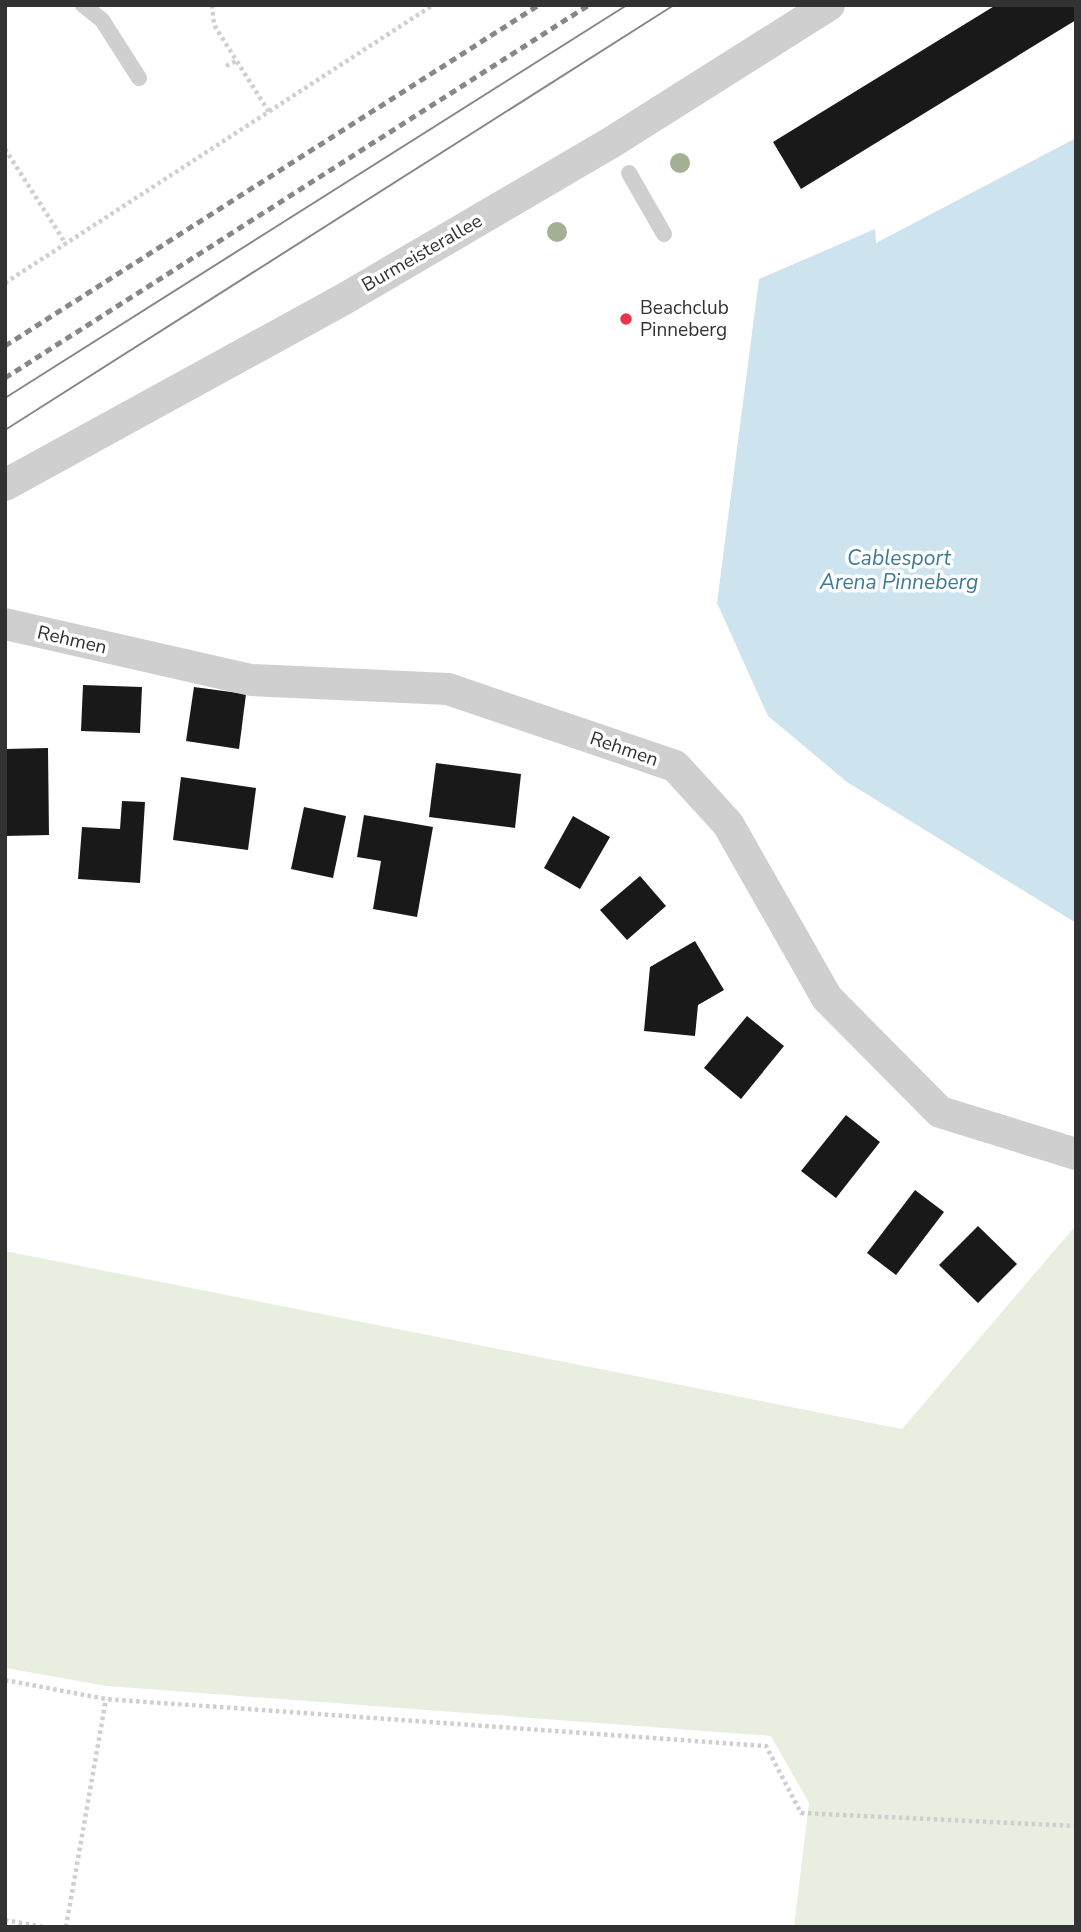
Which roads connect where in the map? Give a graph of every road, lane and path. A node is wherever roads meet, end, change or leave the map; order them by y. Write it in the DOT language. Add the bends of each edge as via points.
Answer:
graph roads {
  1 [pos="83,5"];
  2 [pos="212,5"];
  3 [pos="433,5"];
  4 [pos="829,5"];
  5 [pos="236,61"];
  6 [pos="226,66"];
  7 [pos="139,78"];
  8 [pos="269,112"];
  9 [pos="5,149"];
  10 [pos="629,173"];
  11 [pos="664,234"];
  12 [pos="66,244"];
  13 [pos="5,283"];
  14 [pos="5,485"];
  15 [pos="5,624"];
  16 [pos="1076,1154"];
  17 [pos="5,1680"];
  18 [pos="106,1699"];
  19 [pos="1076,1826"];
  20 [pos="5,1920"];
  21 [pos="43,1927"];
  22 [pos="66,1927"];
  1 -- 7 [label="lane" via="102,20"];
  2 -- 5 [label="path" via="214,24"];
  3 -- 8 [label="path"];
  4 -- 14 [label="street, Burmeisterallee" via="612,142 355,292"];
  5 -- 6 [label="path"];
  5 -- 8 [label="path"];
  8 -- 12 [label="path"];
  9 -- 12 [label="path"];
  10 -- 11 [label="lane"];
  12 -- 13 [label="path"];
  15 -- 16 [label="street, Rehmen" via="251,680 448,690 675,765 728,824 827,998 940,1112"];
  17 -- 18 [label="path"];
  18 -- 19 [label="path" via="766,1746 801,1813"];
  18 -- 22 [label="path"];
  20 -- 21 [label="path"];
}
